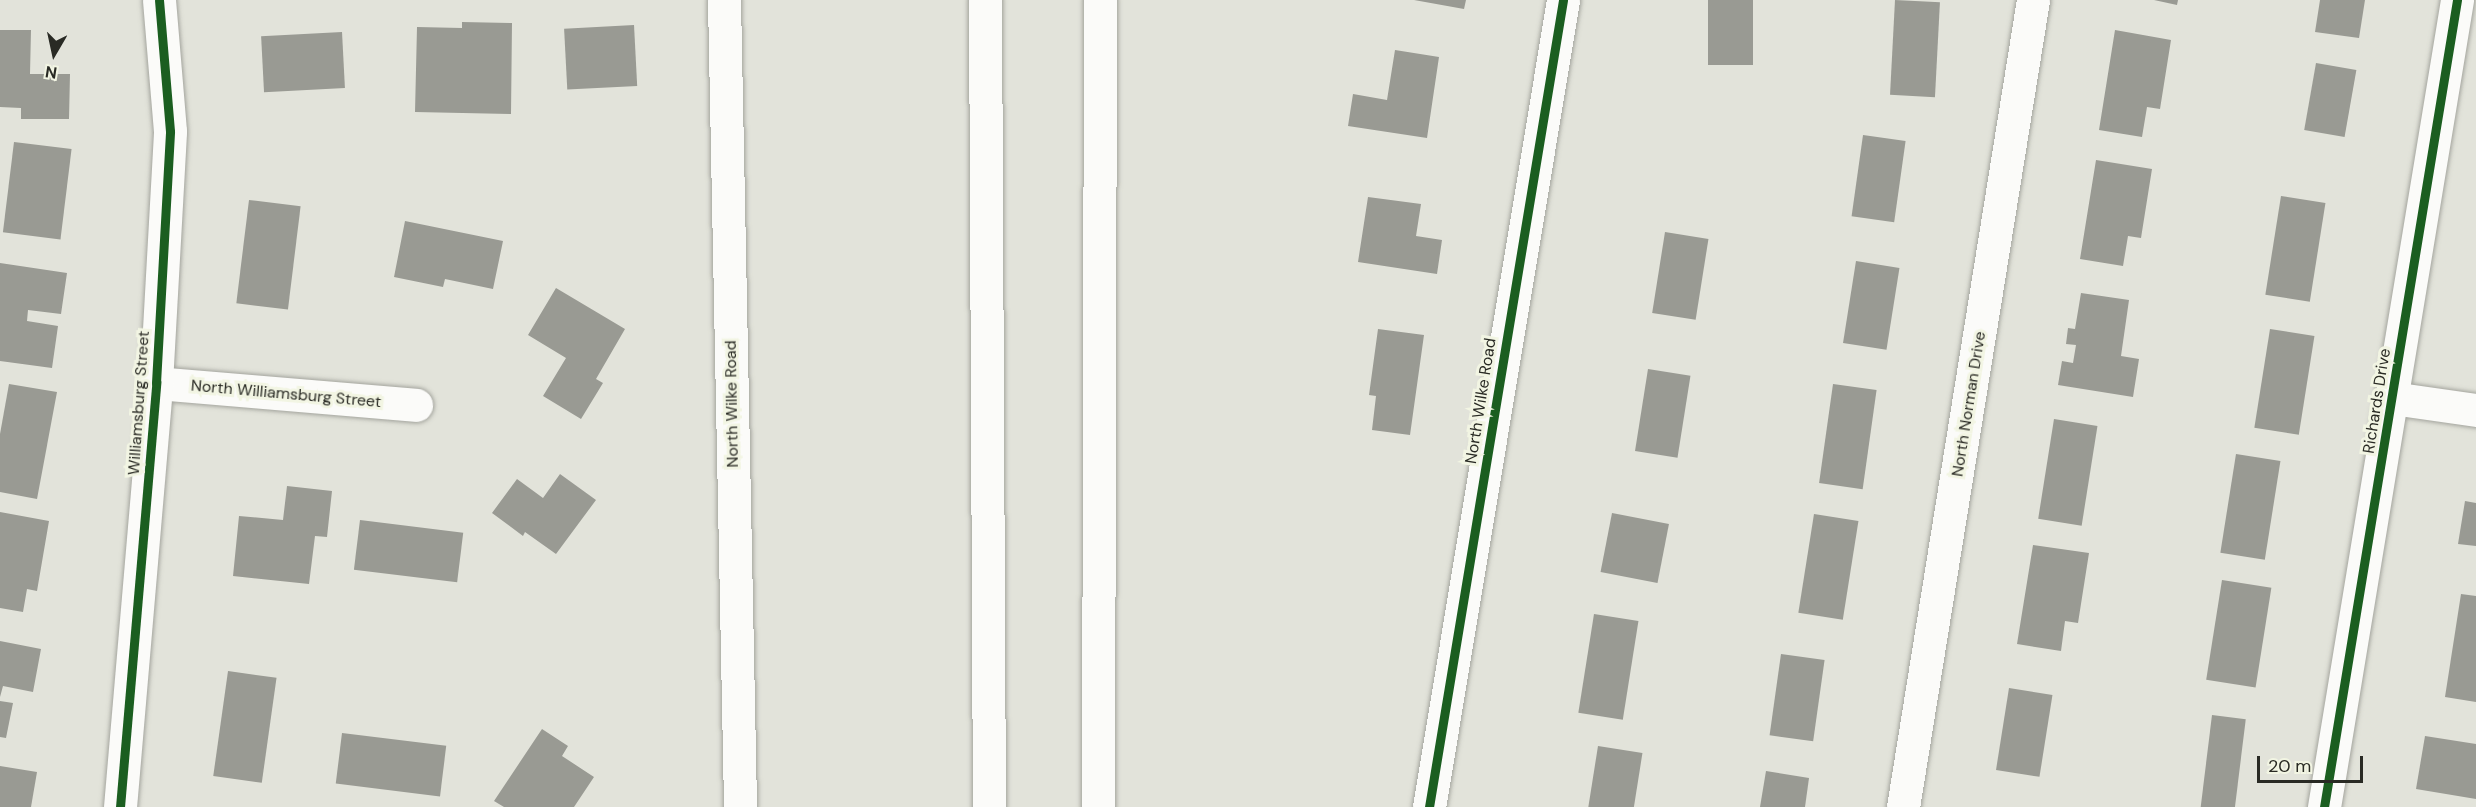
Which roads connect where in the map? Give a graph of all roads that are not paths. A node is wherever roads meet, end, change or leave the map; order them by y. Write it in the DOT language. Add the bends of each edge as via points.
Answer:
graph roads {
  1 [pos="159,0"];
  2 [pos="724,0"];
  3 [pos="985,0"];
  4 [pos="1100,0"];
  5 [pos="1563,0"];
  6 [pos="2033,0"];
  7 [pos="2457,0"];
  8 [pos="156,383"];
  9 [pos="2392,398"];
  10 [pos="416,405"];
  11 [pos="2476,410"];
  12 [pos="120,807"];
  13 [pos="740,807"];
  14 [pos="989,807"];
  15 [pos="1098,807"];
  16 [pos="1429,807"];
  17 [pos="1903,807"];
  18 [pos="2324,807"];
  1 -- 8 [label="main road, Williamsburg Street" via="170,130"];
  2 -- 13 [label="main road, North Wilke Road"];
  3 -- 14 [label="main road"];
  4 -- 15 [label="main road"];
  5 -- 16 [label="main road, North Wilke Road"];
  6 -- 17 [label="main road, North Norman Drive"];
  7 -- 9 [label="main road, Richards Drive"];
  8 -- 10 [label="main road, North Williamsburg Street"];
  8 -- 12 [label="main road, Williamsburg Street"];
  9 -- 11 [label="main road"];
  9 -- 18 [label="main road, Richards Drive"];
}
